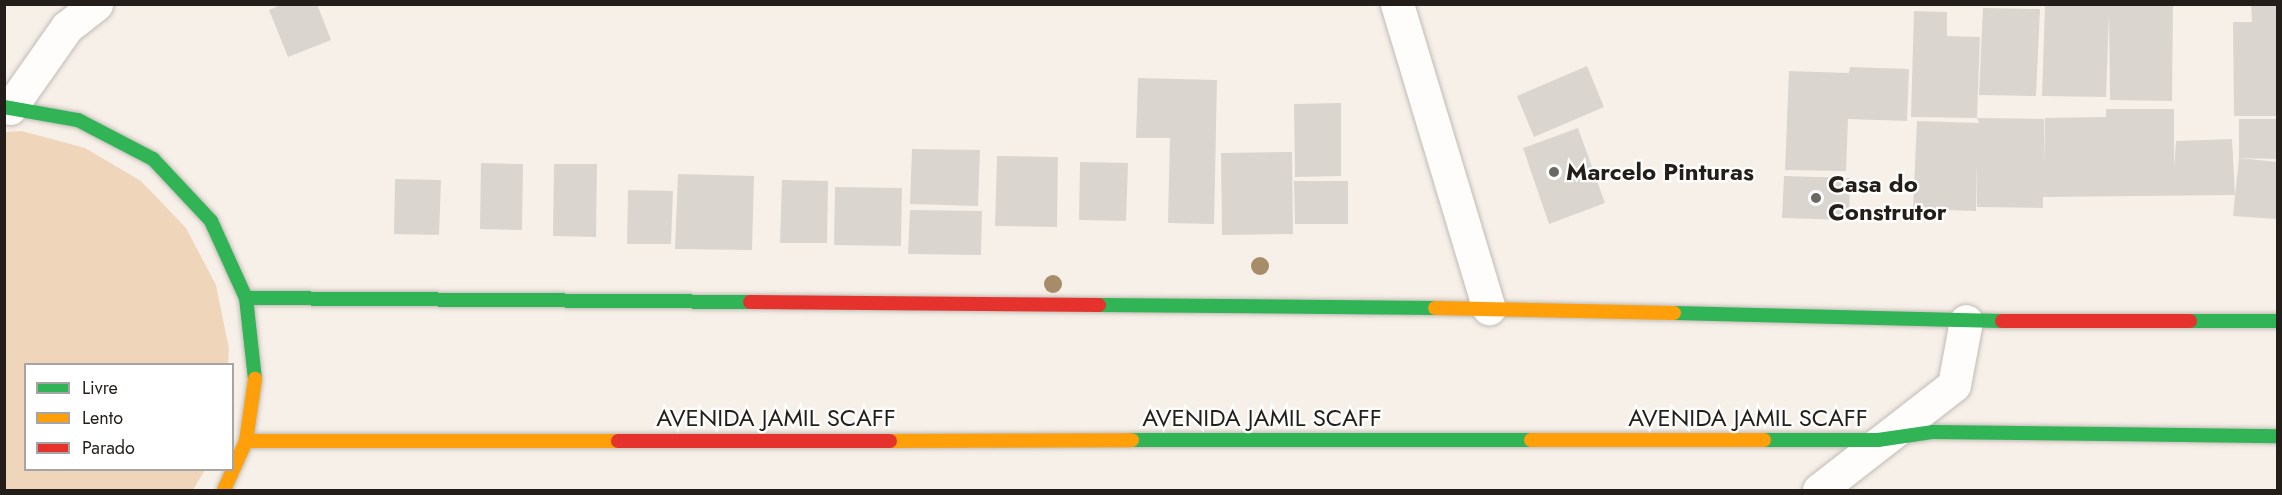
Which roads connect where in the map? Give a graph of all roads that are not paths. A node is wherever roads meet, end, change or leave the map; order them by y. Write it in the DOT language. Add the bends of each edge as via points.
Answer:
graph roads {
  1 [pos="96,4"];
  2 [pos="1397,4"];
  3 [pos="8,108"];
  4 [pos="246,298"];
  5 [pos="1489,308"];
  6 [pos="1966,321"];
  7 [pos="2277,321"];
  8 [pos="2277,436"];
  9 [pos="1878,440"];
  10 [pos="246,441"];
  11 [pos="234,468"];
  12 [pos="233,471"];
  13 [pos="224,490"];
  14 [pos="1819,490"];
  1 -- 3 [label="street" via="67,27"];
  2 -- 5 [label="street"];
  3 -- 4 [label="main road" via="78,120 153,159 211,221"];
  4 -- 5 [label="main road"];
  4 -- 10 [label="main road" via="256,369"];
  5 -- 6 [label="main road"];
  6 -- 7 [label="main road"];
  6 -- 9 [label="street" via="1954,385"];
  8 -- 9 [label="main road, AVENIDA JAMIL SCAFF" via="1933,432"];
  9 -- 10 [label="main road, AVENIDA JAMIL SCAFF"];
  9 -- 14 [label="street"];
  10 -- 11 [label="main road"];
  12 -- 13 [label="main road"];
}
